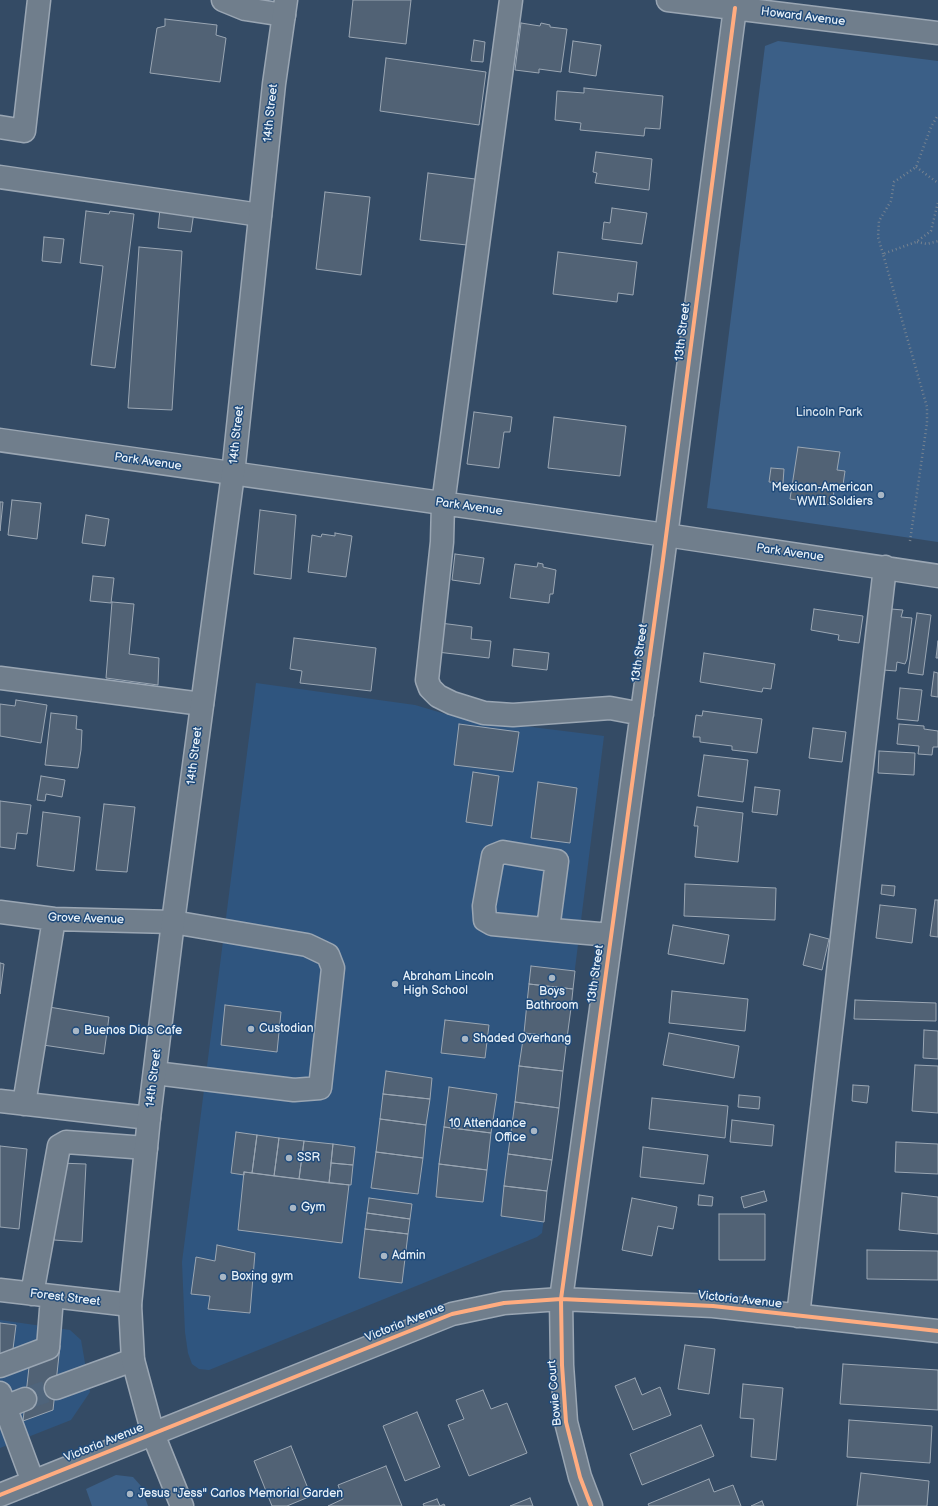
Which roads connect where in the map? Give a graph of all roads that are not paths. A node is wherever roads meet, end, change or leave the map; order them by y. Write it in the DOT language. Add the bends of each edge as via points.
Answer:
graph roads {
  1 [pos="39,0"];
  2 [pos="223,0"];
  3 [pos="511,0"];
  4 [pos="668,0"];
  5 [pos="285,7"];
  6 [pos="735,8"];
  7 [pos="808,8"];
  8 [pos="938,33"];
  9 [pos="0,127"];
  10 [pos="0,178"];
  11 [pos="260,214"];
  12 [pos="0,440"];
  13 [pos="233,474"];
  14 [pos="443,504"];
  15 [pos="666,535"];
  16 [pos="885,568"];
  17 [pos="938,576"];
  18 [pos="0,678"];
  19 [pos="202,704"];
  20 [pos="642,714"];
  21 [pos="0,912"];
  22 [pos="54,920"];
  23 [pos="173,922"];
  24 [pos="556,930"];
  25 [pos="612,935"];
  26 [pos="155,1073"];
  27 [pos="0,1101"];
  28 [pos="24,1104"];
  29 [pos="149,1118"];
  30 [pos="146,1148"];
  31 [pos="0,1290"];
  32 [pos="42,1295"];
  33 [pos="561,1299"];
  34 [pos="130,1305"];
  35 [pos="798,1316"];
  36 [pos="938,1331"];
  37 [pos="133,1360"];
  38 [pos="0,1366"];
  39 [pos="56,1388"];
  40 [pos="25,1399"];
  41 [pos="2,1403"];
  42 [pos="153,1434"];
  43 [pos="33,1482"];
  44 [pos="0,1495"];
  45 [pos="182,1506"];
  46 [pos="590,1506"];
  1 -- 9 [label="street" via="24,131"];
  2 -- 5 [label="street" via="245,9"];
  3 -- 14 [label="street"];
  4 -- 6 [label="street, Howard Avenue"];
  5 -- 11 [label="street, 14th Street"];
  6 -- 7 [label="street, Howard Avenue"];
  6 -- 15 [label="street, 13th Street"];
  7 -- 8 [label="street, Howard Avenue"];
  10 -- 11 [label="street"];
  11 -- 13 [label="street, 14th Street"];
  12 -- 13 [label="street, Park Avenue"];
  13 -- 14 [label="street, Park Avenue"];
  13 -- 19 [label="street, 14th Street"];
  14 -- 15 [label="street, Park Avenue"];
  14 -- 20 [label="street" via="442,542 428,680 430,688 438,696 452,703 484,713 513,715 610,708"];
  15 -- 16 [label="street, Park Avenue"];
  15 -- 20 [label="street, 13th Street"];
  16 -- 17 [label="street, Park Avenue"];
  16 -- 35 [label="street"];
  18 -- 19 [label="street"];
  19 -- 23 [label="street, 14th Street"];
  20 -- 25 [label="street, 13th Street"];
  21 -- 22 [label="street, Grove Avenue"];
  22 -- 23 [label="street, Grove Avenue"];
  22 -- 28 [label="street"];
  23 -- 26 [label="street, 14th Street"];
  23 -- 26 [label="street, Grove Avenue" via="307,945 328,955 333,968 324,1068 320,1088 294,1090"];
  24 -- 25 [label="street"];
  25 -- 33 [label="street, 13th Street"];
  26 -- 29 [label="street, 14th Street"];
  27 -- 28 [label="street"];
  28 -- 29 [label="street"];
  29 -- 30 [label="street, 14th Street"];
  30 -- 32 [label="street" via="66,1142 59,1146"];
  30 -- 34 [label="street, 14th Street"];
  31 -- 32 [label="street, Forest Street"];
  32 -- 34 [label="street, Forest Street"];
  32 -- 38 [label="street" via="48,1348"];
  33 -- 35 [label="street, Victoria Avenue" via="713,1306"];
  33 -- 42 [label="street, Victoria Avenue" via="504,1303 452,1314"];
  33 -- 46 [label="street, Bowie Court" via="566,1422"];
  34 -- 37 [label="street, 14th Street"];
  35 -- 36 [label="street, Victoria Avenue"];
  37 -- 39 [label="street"];
  37 -- 42 [label="street, 14th Street"];
  40 -- 41 [label="street"];
  41 -- 43 [label="street"];
  42 -- 43 [label="street, Victoria Avenue"];
  42 -- 45 [label="street, 14th Street"];
  43 -- 44 [label="street, Victoria Avenue"];
}
